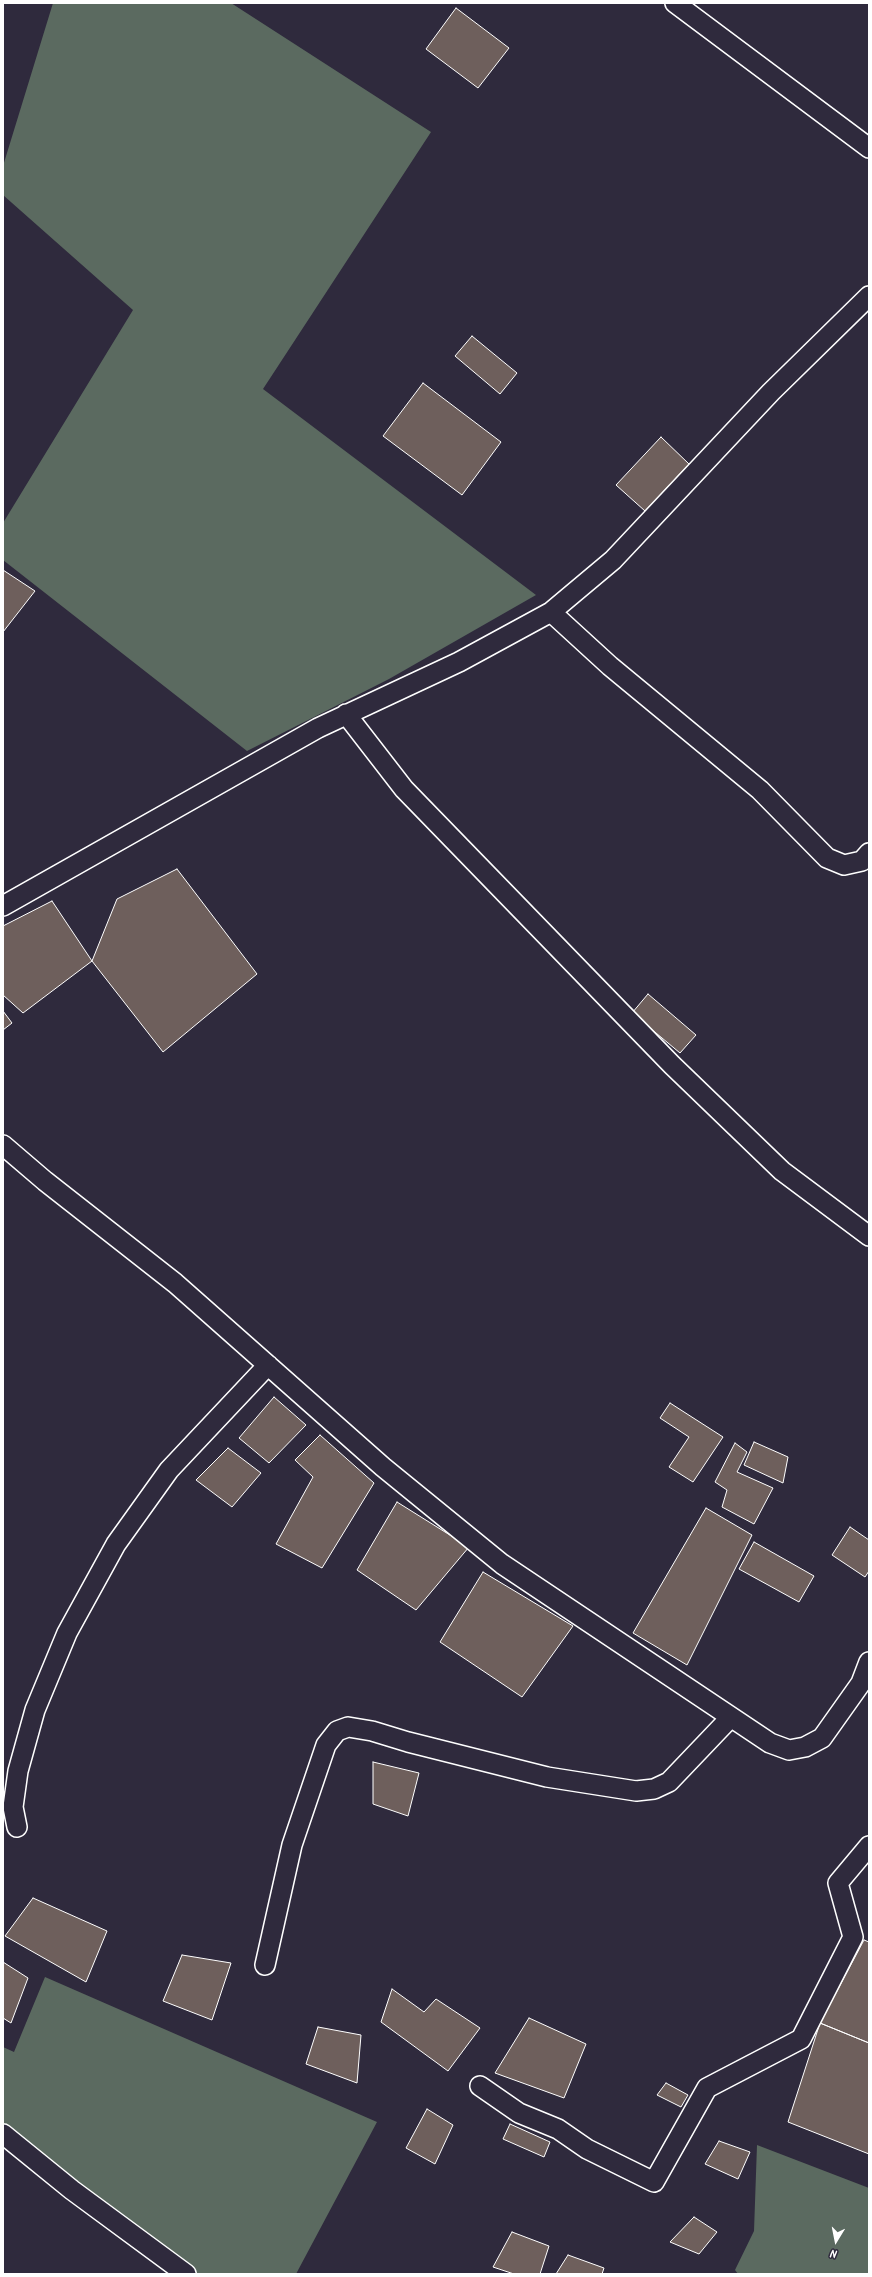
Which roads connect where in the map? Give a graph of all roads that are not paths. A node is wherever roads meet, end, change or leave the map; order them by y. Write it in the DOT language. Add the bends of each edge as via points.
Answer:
graph roads {
  1 [pos="675,3"];
  2 [pos="869,148"];
  3 [pos="869,296"];
  4 [pos="551,612"];
  5 [pos="346,714"];
  6 [pos="869,853"];
  7 [pos="3,906"];
  8 [pos="3,1145"];
  9 [pos="869,1236"];
  10 [pos="268,1365"];
  11 [pos="869,1663"];
  12 [pos="731,1717"];
  13 [pos="17,1827"];
  14 [pos="869,1846"];
  15 [pos="265,1965"];
  16 [pos="480,2086"];
  17 [pos="3,2134"];
  18 [pos="186,2274"];
  1 -- 2 [label="street"];
  3 -- 4 [label="street" via="771,392 613,560"];
  4 -- 5 [label="street" via="459,662"];
  4 -- 6 [label="street" via="610,666 760,790 827,858 844,865 862,861"];
  5 -- 7 [label="street"];
  5 -- 9 [label="street" via="404,789 672,1065 782,1171"];
  8 -- 10 [label="street" via="175,1283"];
  10 -- 12 [label="street" via="383,1467 502,1564"];
  10 -- 13 [label="street" via="170,1470 116,1544 67,1633 35,1710 18,1771 13,1807"];
  11 -- 12 [label="street" via="861,1683 822,1738 805,1747 789,1750 770,1743"];
  12 -- 15 [label="street" via="668,1782 654,1789 636,1791 547,1777 372,1731 348,1727 337,1731 326,1745 292,1845"];
  14 -- 16 [label="street" via="838,1883 853,1937 801,2040 707,2088 654,2182 587,2149 558,2129 519,2113"];
  17 -- 18 [label="street" via="72,2190"];
}
